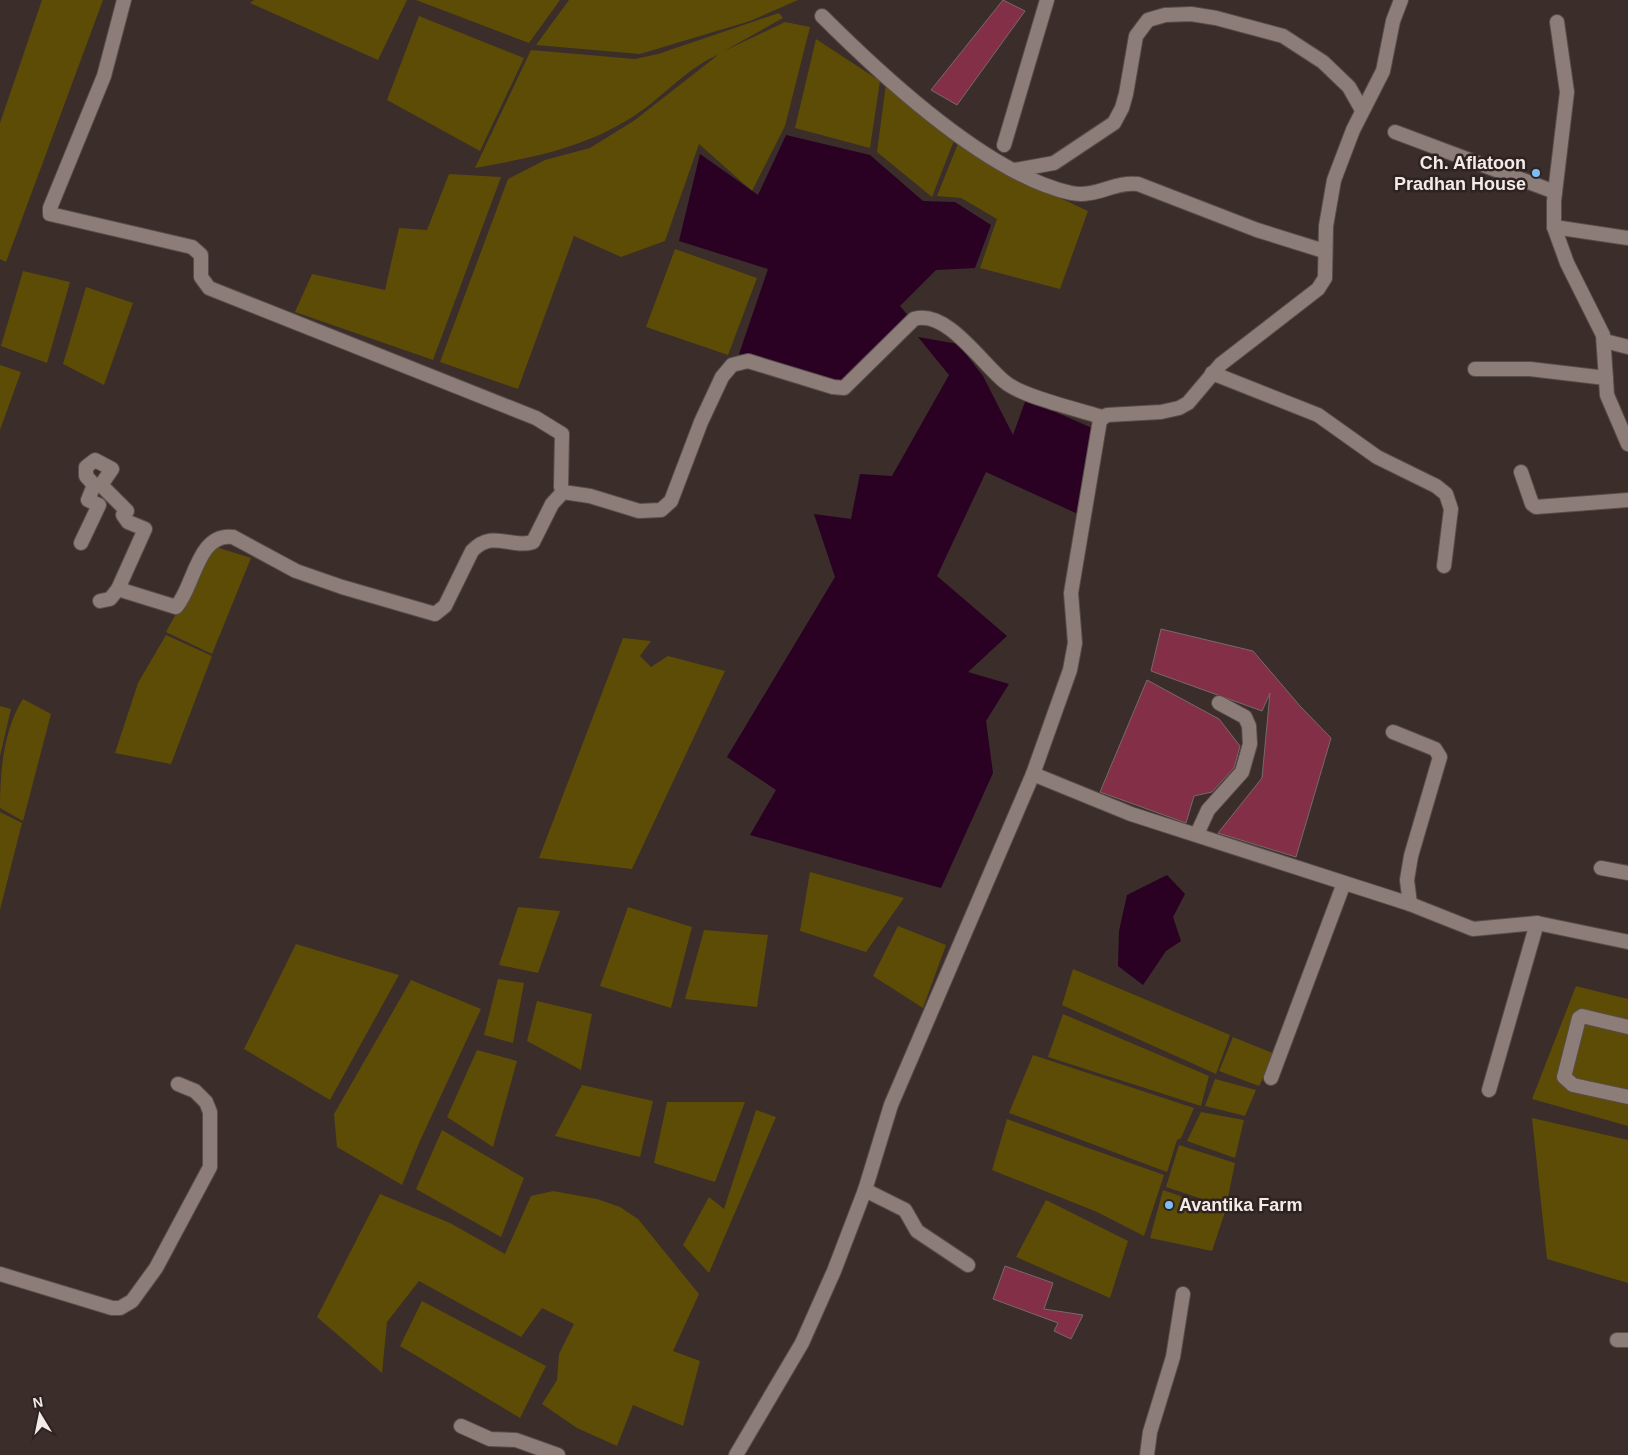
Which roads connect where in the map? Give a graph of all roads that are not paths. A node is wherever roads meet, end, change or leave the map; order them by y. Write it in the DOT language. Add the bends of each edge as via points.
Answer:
graph roads {
  1 [pos="124,0"];
  2 [pos="1047,0"];
  3 [pos="1401,0"];
  4 [pos="822,16"];
  5 [pos="1557,22"];
  6 [pos="1362,110"];
  7 [pos="1395,132"];
  8 [pos="1004,145"];
  9 [pos="1014,170"];
  10 [pos="1555,192"];
  11 [pos="1554,227"];
  12 [pos="1628,238"];
  13 [pos="1324,251"];
  14 [pos="1605,341"];
  15 [pos="1628,347"];
  16 [pos="1475,368"];
  17 [pos="1212,373"];
  18 [pos="1606,378"];
  19 [pos="1102,417"];
  20 [pos="1628,444"];
  21 [pos="1521,472"];
  22 [pos="563,492"];
  23 [pos="1628,500"];
  24 [pos="81,543"];
  25 [pos="1444,566"];
  26 [pos="118,589"];
  27 [pos="100,601"];
  28 [pos="1219,702"];
  29 [pos="1393,732"];
  30 [pos="1033,774"];
  31 [pos="1197,834"];
  32 [pos="1601,868"];
  33 [pos="1628,873"];
  34 [pos="1344,883"];
  35 [pos="1410,904"];
  36 [pos="1536,923"];
  37 [pos="1628,942"];
  38 [pos="1628,1028"];
  39 [pos="1270,1078"];
  40 [pos="178,1084"];
  41 [pos="1488,1090"];
  42 [pos="1628,1097"];
  43 [pos="865,1190"];
  44 [pos="968,1265"];
  45 [pos="0,1274"];
  46 [pos="1183,1294"];
  47 [pos="461,1426"];
  48 [pos="558,1455"];
  49 [pos="736,1455"];
  50 [pos="1147,1455"];
  1 -- 22 [label="street" via="104,76 50,214 192,247 201,255 201,277 209,288 558,429 563,437"];
  2 -- 8 [label="street"];
  3 -- 6 [label="street" via="1393,21 1383,71"];
  4 -- 9 [label="street" via="918,104 997,162"];
  5 -- 10 [label="street" via="1567,92"];
  6 -- 9 [label="street" via="1349,87 1323,62 1283,36 1216,18 1191,14 1165,15 1148,20 1136,36 1126,94 1114,123 1054,163"];
  6 -- 13 [label="street" via="1334,180"];
  7 -- 10 [label="street"];
  9 -- 13 [label="street" via="1071,193 1091,194 1124,184 1138,184 1257,230"];
  10 -- 11 [label="street"];
  11 -- 12 [label="street"];
  11 -- 14 [label="street" via="1567,263"];
  13 -- 17 [label="street" via="1325,278 1318,289"];
  14 -- 15 [label="street"];
  14 -- 18 [label="street"];
  16 -- 18 [label="street" via="1530,369"];
  17 -- 19 [label="street" via="1188,403 1180,408"];
  17 -- 25 [label="street" via="1318,415 1377,458 1446,494 1450,509"];
  18 -- 20 [label="street" via="1609,402"];
  19 -- 22 [label="street" via="1013,388 949,329 929,318 920,317 914,319 844,388 748,361 732,365 722,377 701,422 671,501 661,510 639,511 590,496"];
  19 -- 30 [label="street" via="1071,593 1074,650"];
  21 -- 23 [label="street" via="1536,507"];
  22 -- 26 [label="street" via="552,504 533,542 492,539 478,544 445,606 435,614 296,570 227,536 215,540 203,553 176,607"];
  24 -- 26 [label="street" via="99,505 88,500 94,485 86,476 86,467 95,460 112,469 101,485 127,511 123,515 128,522 145,529"];
  26 -- 27 [label="street" via="110,599"];
  28 -- 31 [label="street" via="1244,717 1250,726 1250,744 1242,772 1208,810"];
  29 -- 35 [label="street" via="1435,749 1440,757 1411,856"];
  30 -- 31 [label="street" via="1131,814"];
  30 -- 43 [label="street" via="898,1088 881,1132"];
  31 -- 34 [label="street"];
  32 -- 33 [label="street"];
  34 -- 35 [label="street"];
  34 -- 39 [label="street"];
  35 -- 36 [label="street" via="1472,929"];
  36 -- 37 [label="street"];
  36 -- 41 [label="street"];
  38 -- 42 [label="street" via="1582,1016 1579,1018 1564,1077 1573,1085"];
  40 -- 45 [label="street" via="195,1091 206,1102 210,1112 210,1167 156,1268 132,1301 120,1308 112,1308"];
  43 -- 44 [label="street" via="905,1210 918,1230"];
  43 -- 49 [label="street" via="802,1343"];
  46 -- 50 [label="street" via="1173,1357 1150,1432"];
  47 -- 48 [label="street" via="490,1439 516,1440"];
}
